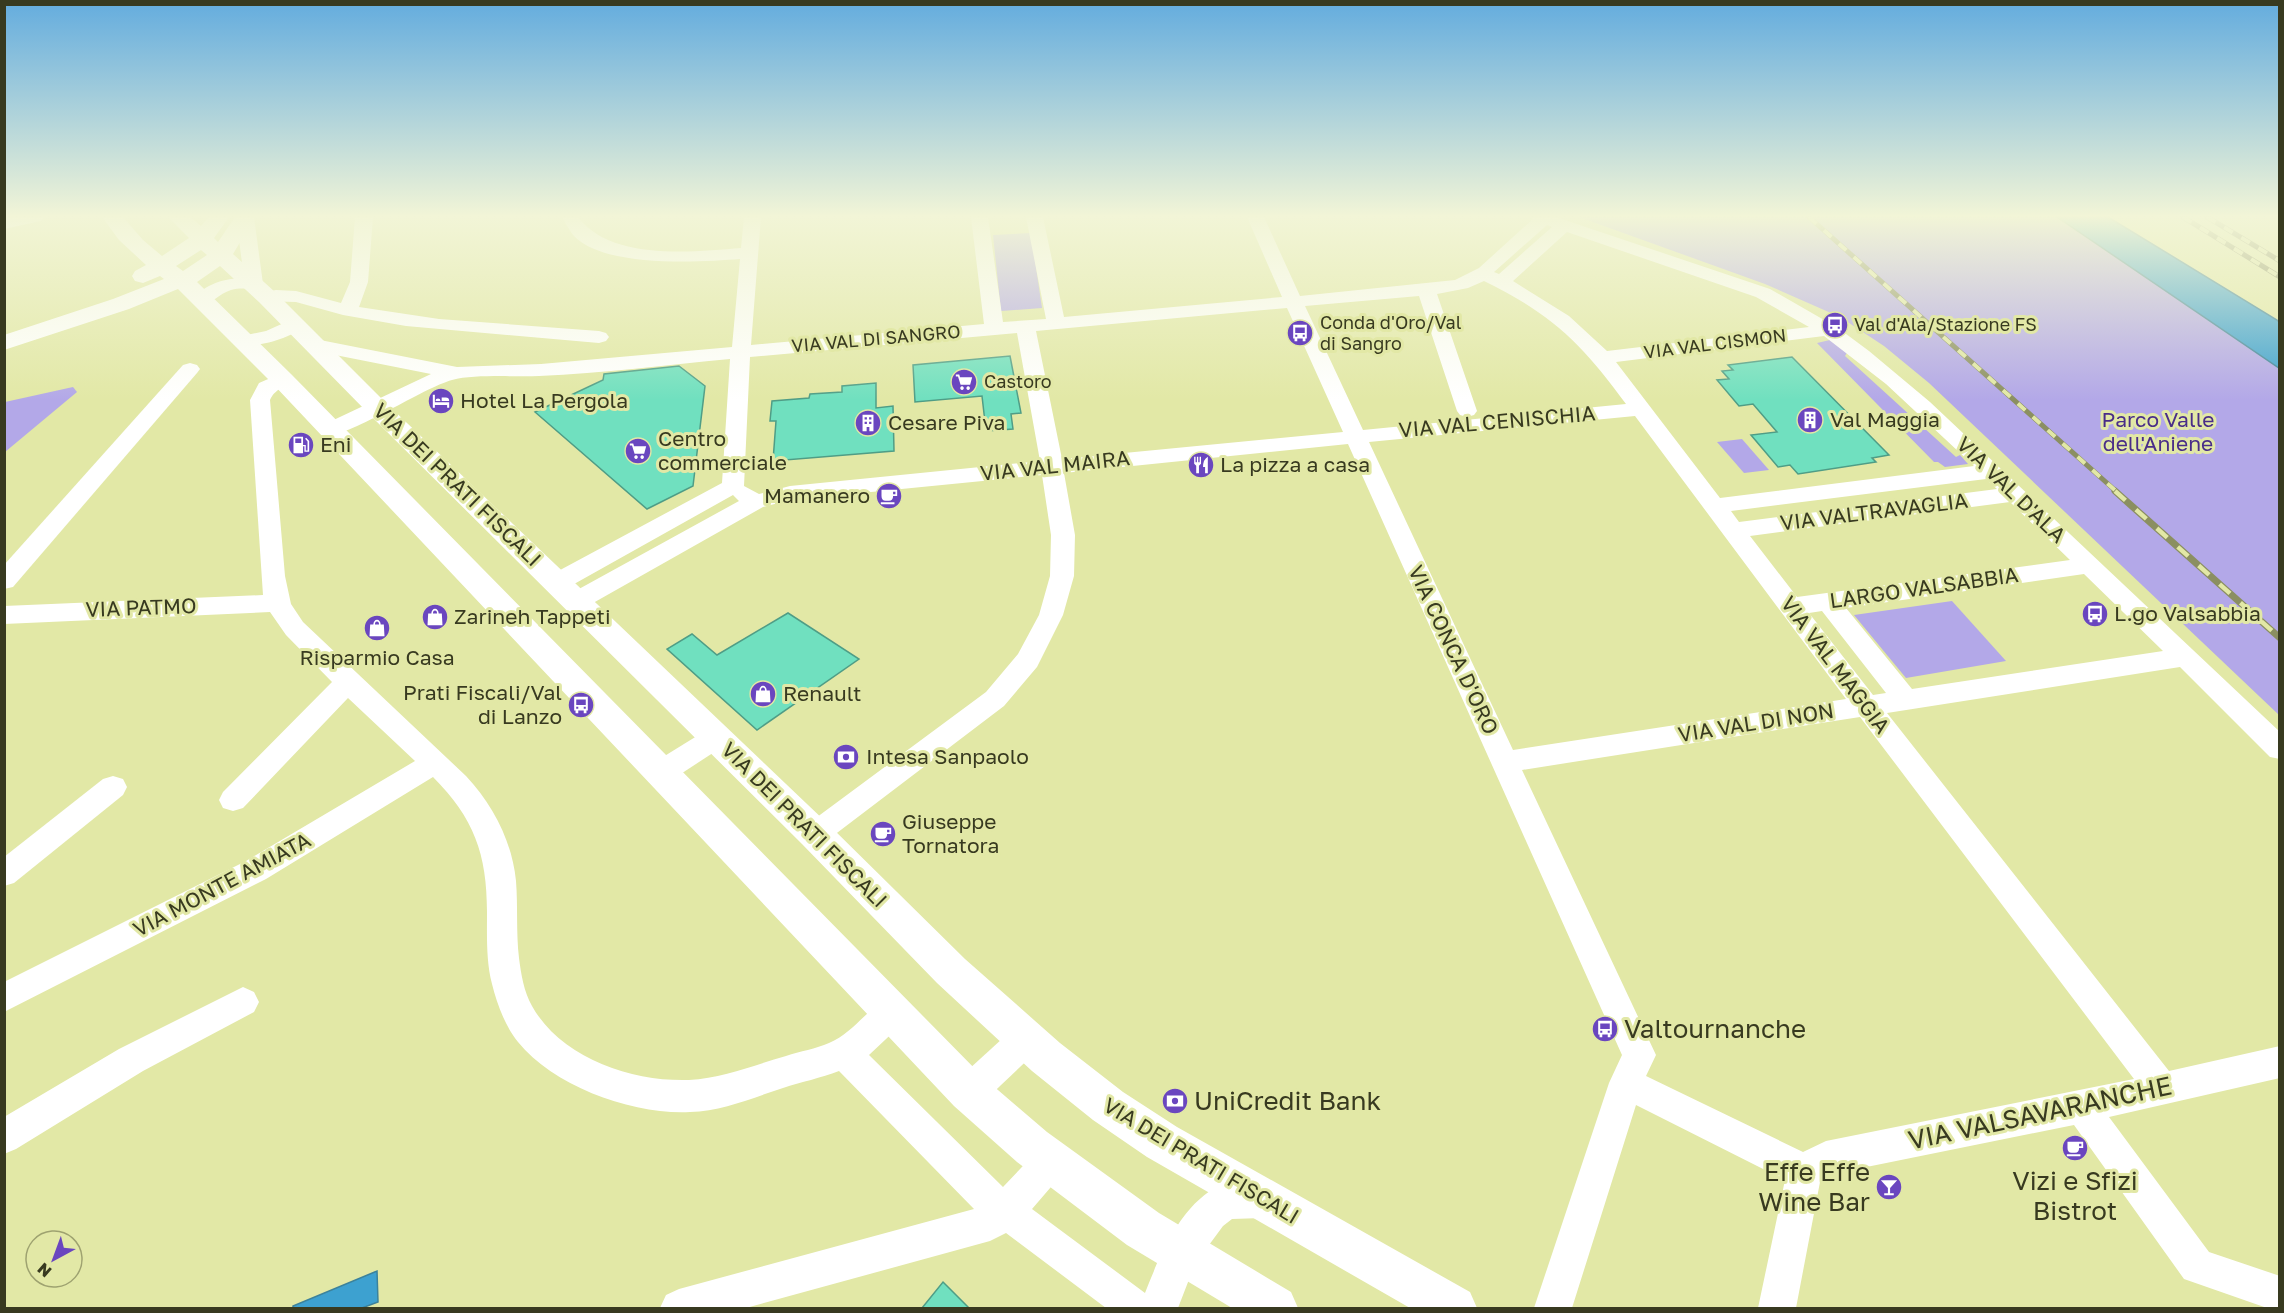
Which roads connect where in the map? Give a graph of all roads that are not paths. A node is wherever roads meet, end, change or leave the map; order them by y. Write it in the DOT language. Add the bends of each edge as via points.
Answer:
graph roads {
  1 [pos="139,278"];
  2 [pos="179,278"];
  3 [pos="185,278"];
  4 [pos="247,278"];
  5 [pos="258,278"];
  6 [pos="359,278"];
  7 [pos="747,278"];
  8 [pos="987,278"];
  9 [pos="1047,278"];
  10 [pos="1284,278"];
  11 [pos="1490,278"];
  12 [pos="1492,278"];
  13 [pos="1722,278"];
  14 [pos="182,280"];
  15 [pos="1425,290"];
  16 [pos="261,291"];
  17 [pos="202,300"];
  18 [pos="1295,303"];
  19 [pos="348,310"];
  20 [pos="1056,323"];
  21 [pos="295,324"];
  22 [pos="1025,326"];
  23 [pos="4,327"];
  24 [pos="994,328"];
  25 [pos="1827,330"];
  26 [pos="599,337"];
  27 [pos="243,340"];
  28 [pos="4,343"];
  29 [pos="315,345"];
  30 [pos="741,352"];
  31 [pos="1602,358"];
  32 [pos="190,369"];
  33 [pos="457,373"];
  34 [pos="272,385"];
  35 [pos="377,408"];
  36 [pos="1639,409"];
  37 [pos="1467,411"];
  38 [pos="330,430"];
  39 [pos="1356,435"];
  40 [pos="1052,466"];
  41 [pos="1991,471"];
  42 [pos="733,486"];
  43 [pos="2016,494"];
  44 [pos="755,502"];
  45 [pos="1714,506"];
  46 [pos="1732,531"];
  47 [pos="2089,565"];
  48 [pos="4,581"];
  49 [pos="567,592"];
  50 [pos="1827,601"];
  51 [pos="278,603"];
  52 [pos="1791,607"];
  53 [pos="4,615"];
  54 [pos="2185,657"];
  55 [pos="348,682"];
  56 [pos="1906,700"];
  57 [pos="1866,706"];
  58 [pos="715,738"];
  59 [pos="2280,748"];
  60 [pos="434,762"];
  61 [pos="1505,762"];
  62 [pos="660,772"];
  63 [pos="113,787"];
  64 [pos="233,800"];
  65 [pos="815,834"];
  66 [pos="4,874"];
  67 [pos="4,998"];
  68 [pos="243,1002"];
  69 [pos="891,1013"];
  70 [pos="1026,1039"];
  71 [pos="844,1053"];
  72 [pos="2280,1062"];
  73 [pos="1626,1083"];
  74 [pos="2161,1087"];
  75 [pos="969,1092"];
  76 [pos="2081,1107"];
  77 [pos="4,1137"];
  78 [pos="1051,1161"];
  79 [pos="1804,1171"];
  80 [pos="1263,1200"];
  81 [pos="1004,1211"];
  82 [pos="1183,1253"];
  83 [pos="2274,1292"];
  84 [pos="679,1308"];
  85 [pos="1134,1308"];
  86 [pos="1159,1308"];
  87 [pos="1275,1308"];
  88 [pos="1454,1308"];
  89 [pos="1553,1308"];
  90 [pos="1777,1308"];
  1 -- 23 [label="main road"];
  2 -- 14 [label="main road"];
  3 -- 14 [label="main road"];
  4 -- 16 [label="main road, VIA DEI PRATI FISCALI"];
  5 -- 16 [label="street"];
  6 -- 19 [label="street"];
  7 -- 30 [label="street"];
  8 -- 24 [label="street"];
  9 -- 20 [label="street"];
  10 -- 18 [label="street, VIA CONCA D'ORO"];
  11 -- 15 [label="street, VIA VAL DI SANGRO"];
  12 -- 31 [label="street, VIA VAL MAGGIA" via="1565,320"];
  13 -- 25 [label="street, VIA VAL D'ALA" via="1796,310"];
  14 -- 17 [label="main road"];
  14 -- 28 [label="main road"];
  15 -- 18 [label="street, VIA VAL DI SANGRO"];
  15 -- 37 [label="street"];
  16 -- 17 [label="street" via="243,282 212,292"];
  16 -- 19 [label="street"];
  16 -- 21 [label="main road, VIA DEI PRATI FISCALI"];
  17 -- 27 [label="main road"];
  18 -- 20 [label="street, VIA VAL DI SANGRO"];
  18 -- 39 [label="street, VIA CONCA D'ORO"];
  19 -- 26 [label="street" via="421,323"];
  20 -- 22 [label="street, VIA VAL DI SANGRO"];
  21 -- 27 [label="street" via="271,336"];
  21 -- 29 [label="main road, VIA DEI PRATI FISCALI"];
  22 -- 24 [label="street, VIA VAL DI SANGRO"];
  22 -- 40 [label="street"];
  24 -- 30 [label="street, VIA VAL DI SANGRO"];
  25 -- 31 [label="street, VIA VAL CISMON"];
  25 -- 41 [label="street, VIA VAL D'ALA" via="1892,380"];
  27 -- 34 [label="main road"];
  29 -- 33 [label="street"];
  29 -- 35 [label="main road, VIA DEI PRATI FISCALI"];
  30 -- 33 [label="street, VIA VAL DI SANGRO" via="541,370"];
  30 -- 42 [label="street"];
  31 -- 36 [label="street, VIA VAL MAGGIA"];
  32 -- 48 [label="street"];
  33 -- 35 [label="street" via="411,388"];
  34 -- 38 [label="main road"];
  34 -- 51 [label="street" via="260,400"];
  35 -- 38 [label="street"];
  35 -- 49 [label="main road, VIA DEI PRATI FISCALI"];
  36 -- 39 [label="street, VIA VAL CENISCHIA"];
  36 -- 45 [label="street, VIA VAL MAGGIA"];
  38 -- 62 [label="main road"];
  39 -- 40 [label="street, VIA VAL MAIRA"];
  39 -- 61 [label="street, VIA CONCA D'ORO"];
  40 -- 44 [label="street, VIA VAL MAIRA" via="790,493"];
  40 -- 65 [label="street" via="1063,535 1062,576 1051,615 1028,660 986,707"];
  41 -- 43 [label="street, VIA VAL D'ALA"];
  41 -- 45 [label="street, VIA VALTRAVAGLIA"];
  42 -- 44 [label="street"];
  42 -- 49 [label="street"];
  43 -- 46 [label="street, VIA VALTRAVAGLIA"];
  43 -- 47 [label="street, VIA VAL D'ALA"];
  44 -- 49 [label="street, VIA VAL MAIRA"];
  45 -- 46 [label="street, VIA VAL MAGGIA"];
  46 -- 52 [label="street, VIA VAL MAGGIA"];
  47 -- 50 [label="street, LARGO VALSABBIA"];
  47 -- 54 [label="street, VIA VAL D'ALA"];
  49 -- 58 [label="main road, VIA DEI PRATI FISCALI"];
  50 -- 52 [label="street, LARGO VALSABBIA"];
  50 -- 56 [label="street"];
  51 -- 53 [label="street, VIA PATMO"];
  51 -- 55 [label="street" via="291,625"];
  52 -- 57 [label="street, VIA VAL MAGGIA"];
  54 -- 56 [label="street, VIA VAL DI NON"];
  54 -- 59 [label="street, VIA VAL D'ALA"];
  55 -- 60 [label="street"];
  55 -- 64 [label="street"];
  56 -- 57 [label="street, VIA VAL DI NON"];
  57 -- 61 [label="street, VIA VAL DI NON"];
  57 -- 74 [label="street, VIA VAL MAGGIA"];
  58 -- 62 [label="street"];
  58 -- 65 [label="main road, VIA DEI PRATI FISCALI"];
  60 -- 67 [label="street, VIA MONTE AMIATA" via="256,870"];
  60 -- 71 [label="street" via="466,795 491,834 501,870 503,959 509,989 526,1026 557,1058 621,1086 679,1096 720,1091"];
  61 -- 73 [label="street, VIA CONCA D'ORO" via="1639,1055"];
  62 -- 69 [label="main road"];
  63 -- 66 [label="street"];
  65 -- 70 [label="main road, VIA DEI PRATI FISCALI" via="951,971"];
  68 -- 77 [label="street" via="131,1060"];
  69 -- 71 [label="street"];
  69 -- 75 [label="main road"];
  70 -- 75 [label="street"];
  70 -- 80 [label="main road, VIA DEI PRATI FISCALI" via="1128,1121"];
  71 -- 81 [label="street"];
  72 -- 74 [label="street, VIA VALSAVARANCHE"];
  73 -- 79 [label="street"];
  73 -- 89 [label="street, VIA CONCA D'ORO"];
  74 -- 76 [label="street, VIA VALSAVARANCHE"];
  75 -- 78 [label="main road"];
  76 -- 79 [label="street, VIA VALSAVARANCHE" via="1826,1158"];
  76 -- 83 [label="street" via="2197,1266"];
  78 -- 81 [label="street"];
  78 -- 82 [label="main road" via="1143,1229"];
  79 -- 90 [label="street"];
  80 -- 82 [label="street" via="1239,1199 1221,1205 1204,1220"];
  80 -- 88 [label="main road, VIA DEI PRATI FISCALI"];
  81 -- 84 [label="street" via="990,1223"];
  81 -- 85 [label="street"];
  82 -- 86 [label="street"];
  82 -- 87 [label="main road"];
}
